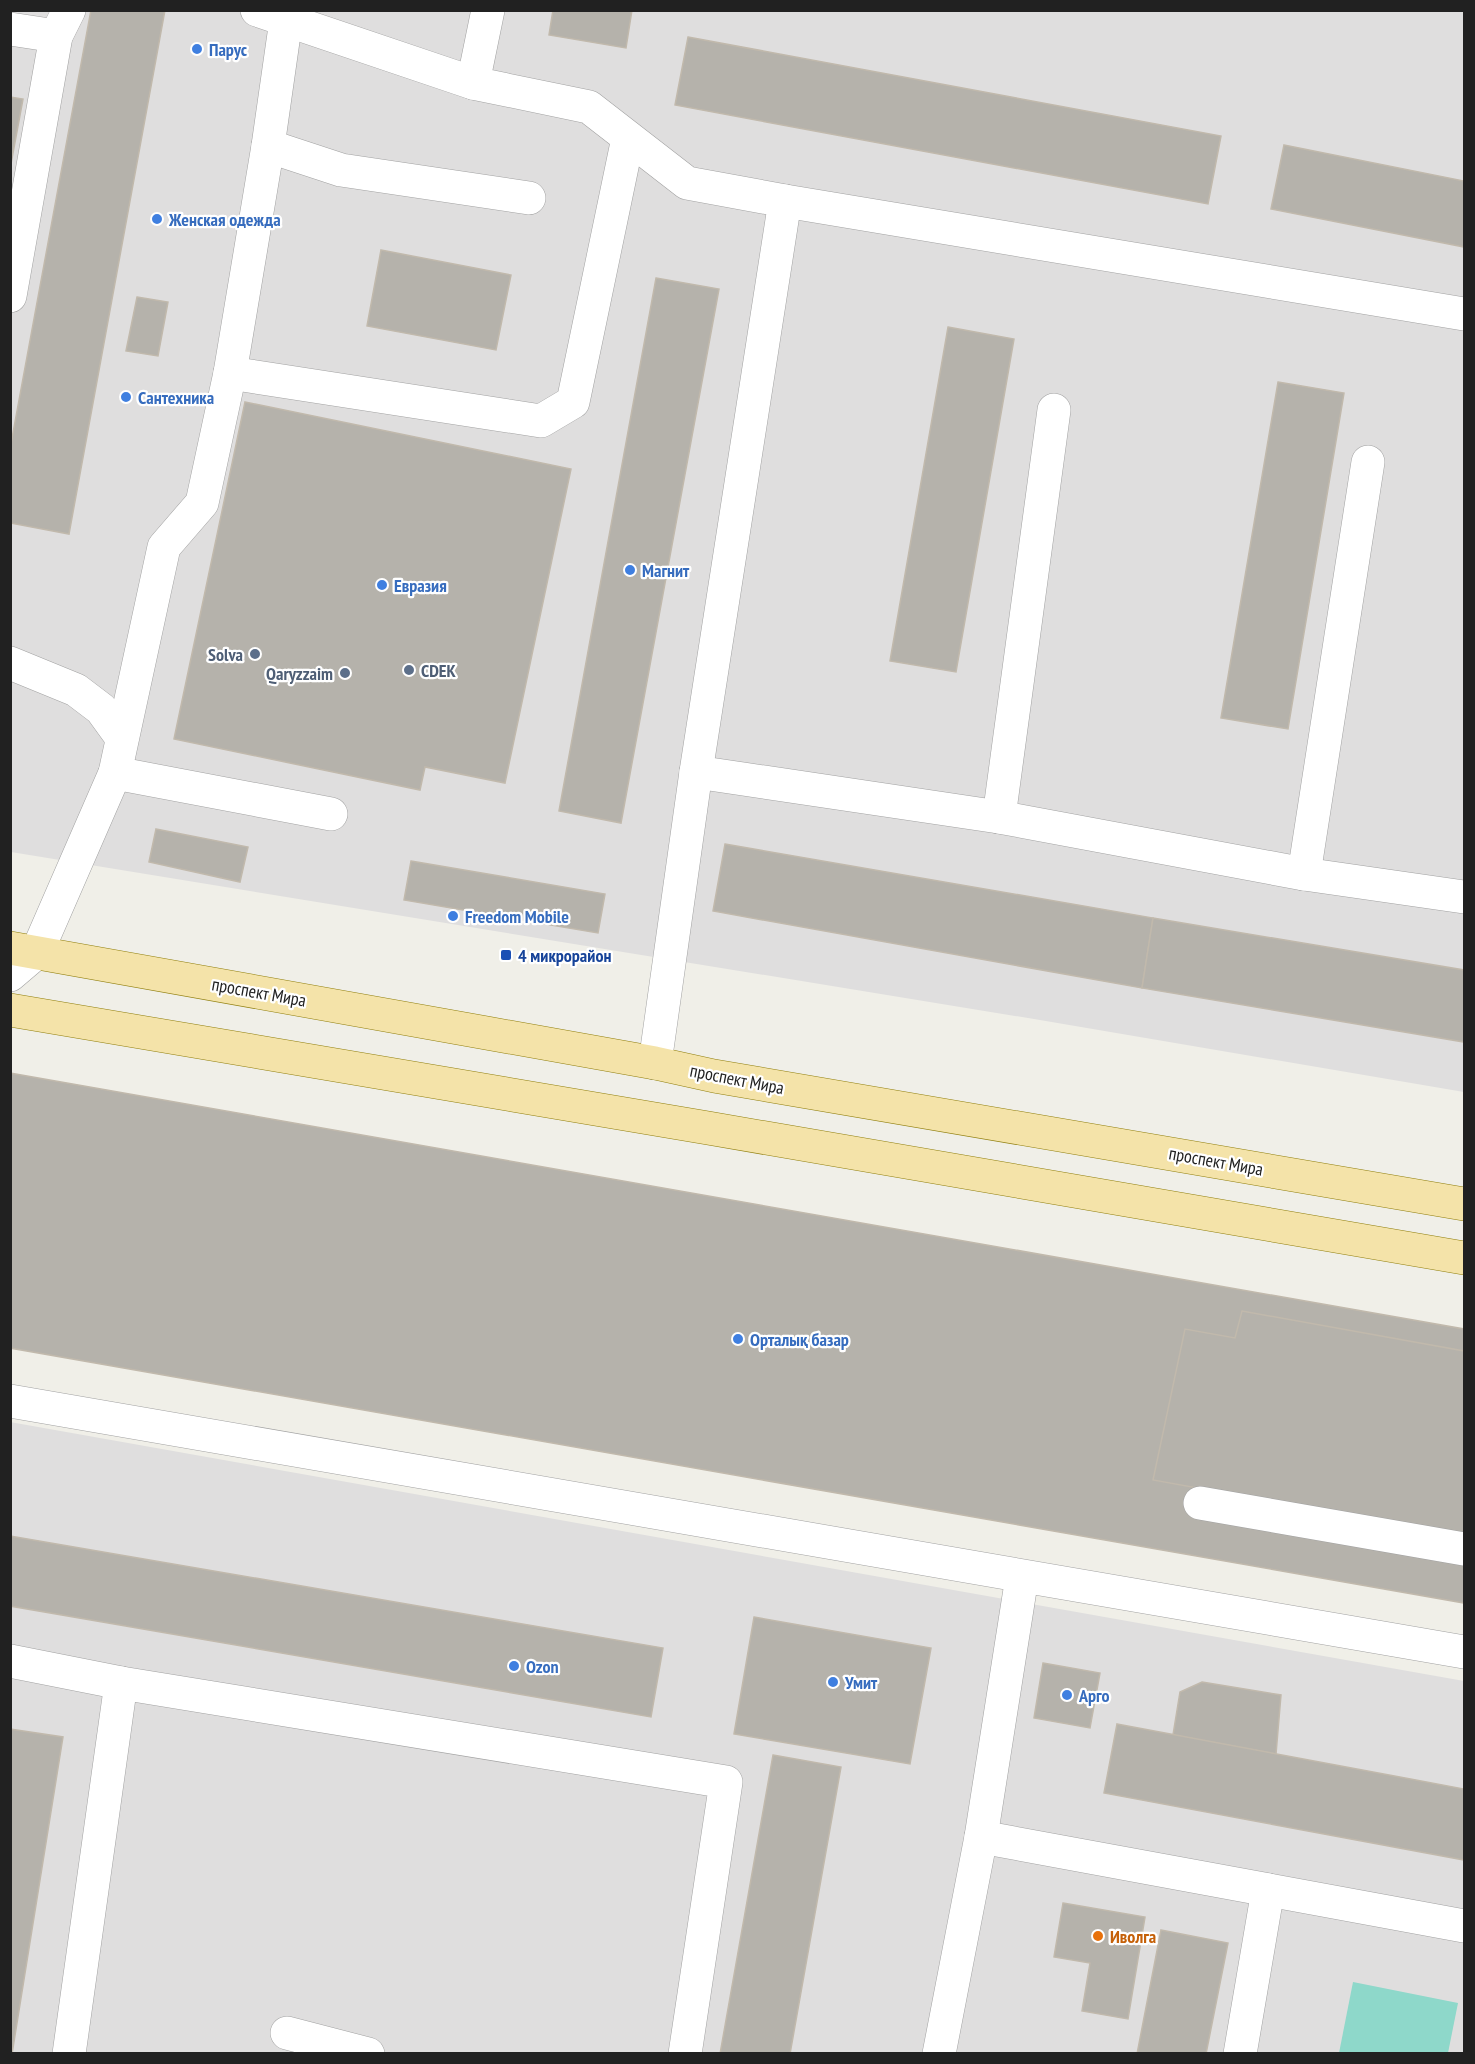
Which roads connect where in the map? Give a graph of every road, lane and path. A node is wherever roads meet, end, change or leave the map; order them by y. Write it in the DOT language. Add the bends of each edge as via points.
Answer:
graph roads {
  1 [pos="488,10"];
  2 [pos="271,15"];
  3 [pos="63,23"];
  4 [pos="10,29"];
  5 [pos="473,83"];
  6 [pos="628,138"];
  7 [pos="268,146"];
  8 [pos="529,198"];
  9 [pos="785,201"];
  10 [pos="10,296"];
  11 [pos="1464,314"];
  12 [pos="230,373"];
  13 [pos="1054,410"];
  14 [pos="1368,462"];
  15 [pos="10,663"];
  16 [pos="122,738"];
  17 [pos="696,772"];
  18 [pos="115,773"];
  19 [pos="330,814"];
  20 [pos="999,816"];
  21 [pos="1304,874"];
  22 [pos="1464,897"];
  23 [pos="24,950"];
  24 [pos="10,975"];
  25 [pos="10,1010"];
  26 [pos="655,1063"];
  27 [pos="1464,1204"];
  28 [pos="1464,1258"];
  29 [pos="10,1401"];
  30 [pos="1200,1503"];
  31 [pos="1464,1549"];
  32 [pos="1022,1577"];
  33 [pos="1464,1652"];
  34 [pos="10,1661"];
  35 [pos="121,1683"];
  36 [pos="981,1837"];
  37 [pos="1268,1890"];
  38 [pos="1464,1926"];
  39 [pos="287,2033"];
  40 [pos="69,2054"];
  41 [pos="368,2054"];
  42 [pos="685,2054"];
  43 [pos="939,2054"];
  44 [pos="1240,2054"];
  1 -- 5 [label="street"];
  2 -- 5 [label="street"];
  2 -- 7 [label="street"];
  3 -- 4 [label="street"];
  3 -- 10 [label="street"];
  5 -- 6 [label="street" via="589,107"];
  6 -- 9 [label="street" via="687,183"];
  6 -- 12 [label="street" via="573,402 541,421"];
  7 -- 8 [label="street" via="342,170"];
  7 -- 12 [label="street"];
  9 -- 11 [label="street"];
  9 -- 17 [label="street"];
  12 -- 16 [label="street" via="202,503 164,547"];
  13 -- 20 [label="street"];
  14 -- 21 [label="street"];
  15 -- 16 [label="street" via="76,690 101,709"];
  16 -- 18 [label="street"];
  17 -- 20 [label="street"];
  17 -- 26 [label="street"];
  18 -- 19 [label="street"];
  18 -- 23 [label="street"];
  20 -- 21 [label="street"];
  21 -- 22 [label="street"];
  23 -- 24 [label="street"];
  23 -- 26 [label="main road, проспект Мира"];
  25 -- 28 [label="main road"];
  26 -- 27 [label="main road, проспект Мира"];
  29 -- 32 [label="street"];
  30 -- 31 [label="street"];
  32 -- 33 [label="street"];
  32 -- 36 [label="street"];
  34 -- 35 [label="street"];
  35 -- 40 [label="street"];
  35 -- 42 [label="street" via="726,1782"];
  36 -- 37 [label="street"];
  36 -- 43 [label="street"];
  37 -- 38 [label="street"];
  37 -- 44 [label="street"];
  39 -- 41 [label="street"];
}
